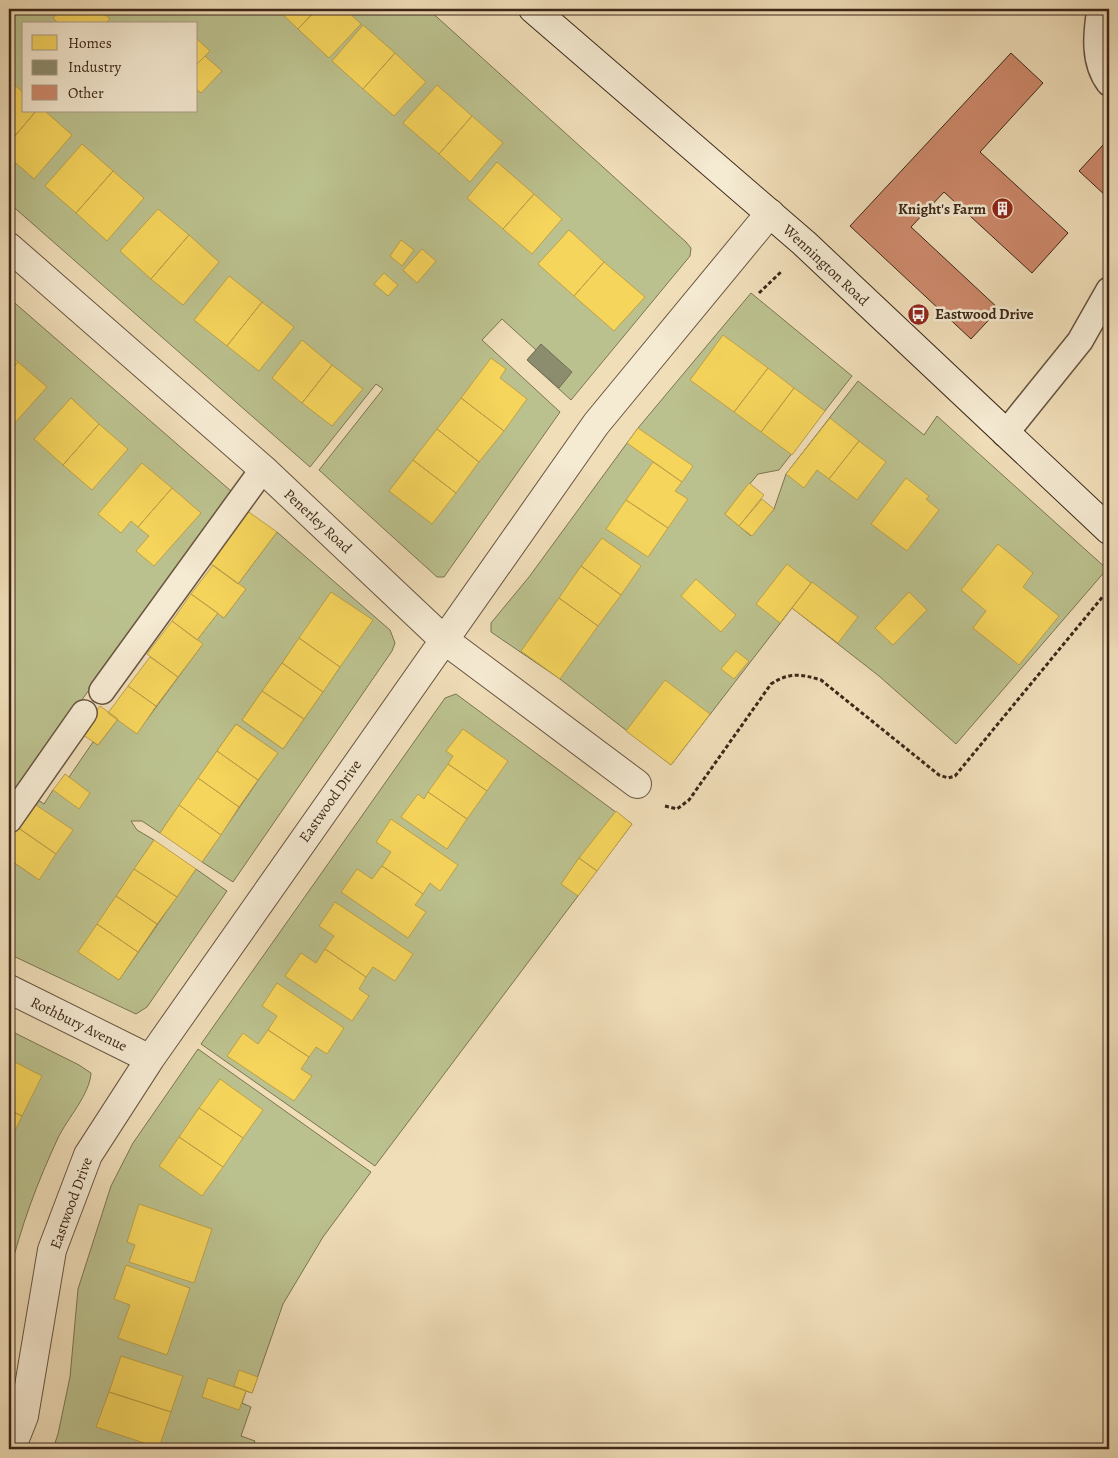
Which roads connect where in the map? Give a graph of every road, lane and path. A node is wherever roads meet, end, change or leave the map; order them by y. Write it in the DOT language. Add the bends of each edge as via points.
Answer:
graph roads {
  1 [pos="533,9"];
  2 [pos="1100,9"];
  3 [pos="1109,83"];
  4 [pos="770,214"];
  5 [pos="9,247"];
  6 [pos="1109,290"];
  7 [pos="1005,434"];
  8 [pos="263,469"];
  9 [pos="1109,530"];
  10 [pos="1109,589"];
  11 [pos="443,639"];
  12 [pos="102,691"];
  13 [pos="84,712"];
  14 [pos="637,784"];
  15 [pos="9,820"];
  16 [pos="9,989"];
  17 [pos="150,1059"];
  18 [pos="12,1449"];
  1 -- 4 [label="street, Wennington Road"];
  2 -- 3 [label="lane" via="1096,35 1100,72"];
  4 -- 7 [label="street, Wennington Road"];
  4 -- 11 [label="street, Eastwood Drive" via="596,424"];
  5 -- 8 [label="street, Penerley Road"];
  6 -- 7 [label="lane" via="1080,341"];
  7 -- 9 [label="street, Wennington Road"];
  8 -- 11 [label="street, Penerley Road"];
  8 -- 12 [label="lane"];
  10 -- 14 [label="path" via="955,776 939,775 821,680 790,675 771,684 689,800 677,809 666,807"];
  11 -- 14 [label="street, Penerley Road"];
  11 -- 17 [label="street, Eastwood Drive"];
  13 -- 15 [label="lane"];
  16 -- 17 [label="street, Rothbury Avenue"];
  17 -- 18 [label="street, Eastwood Drive" via="88,1155 52,1250 24,1416"];
}
